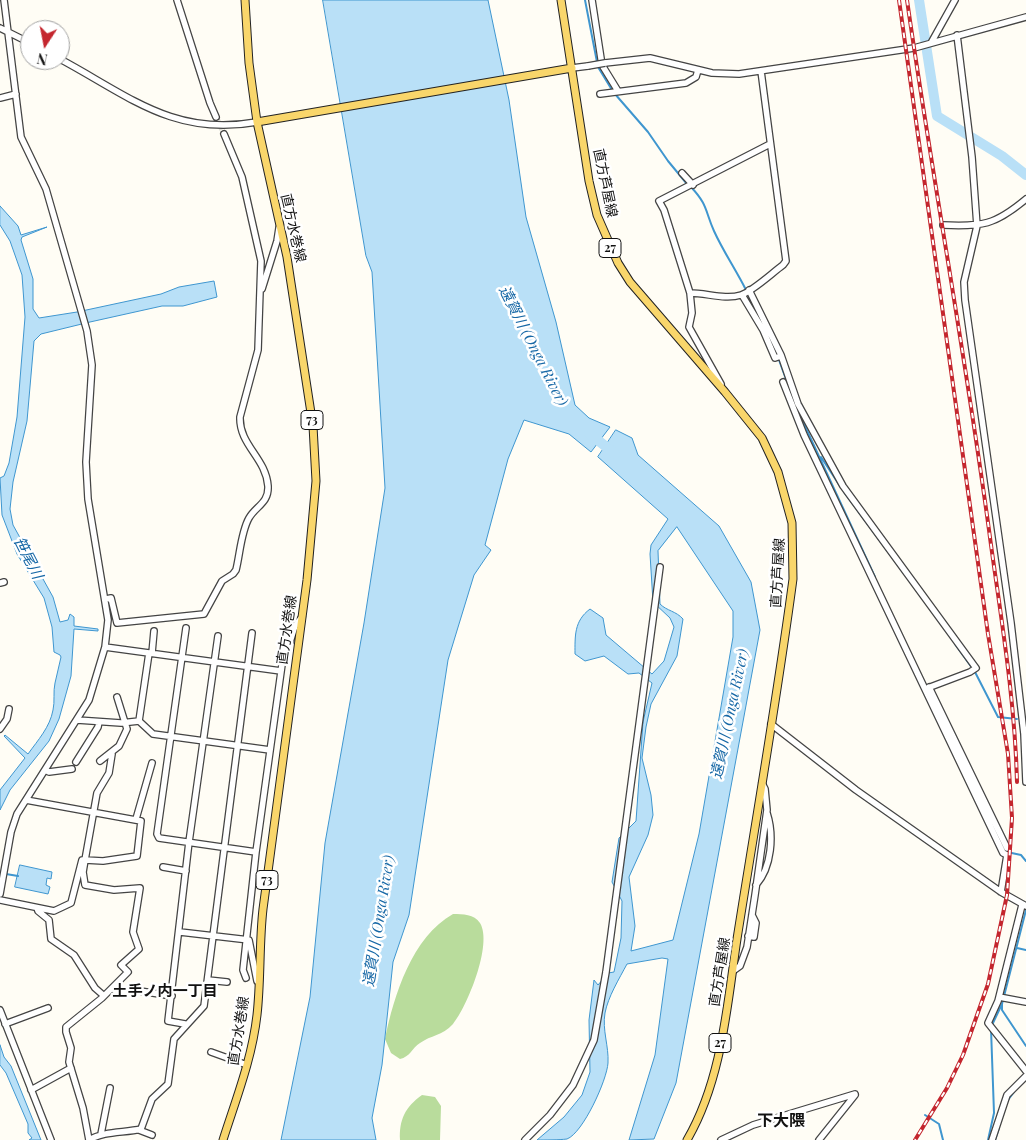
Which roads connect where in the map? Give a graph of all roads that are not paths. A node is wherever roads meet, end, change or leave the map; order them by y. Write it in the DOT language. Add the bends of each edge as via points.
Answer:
graph roads {
  1 [pos="4,0"];
  2 [pos="177,0"];
  3 [pos="244,0"];
  4 [pos="561,0"];
  5 [pos="592,0"];
  6 [pos="955,0"];
  7 [pos="1026,17"];
  8 [pos="0,28"];
  9 [pos="9,32"];
  10 [pos="957,35"];
  11 [pos="20,37"];
  12 [pos="931,43"];
  13 [pos="70,65"];
  14 [pos="570,68"];
  15 [pos="698,70"];
  16 [pos="761,71"];
  17 [pos="618,91"];
  18 [pos="16,94"];
  19 [pos="600,94"];
  20 [pos="3,97"];
  21 [pos="216,117"];
  22 [pos="260,121"];
  23 [pos="224,134"];
  24 [pos="770,144"];
  25 [pos="682,173"];
  26 [pos="691,186"];
  27 [pos="1026,198"];
  28 [pos="280,224"];
  29 [pos="943,225"];
  30 [pos="977,226"];
  31 [pos="746,292"];
  32 [pos="261,293"];
  33 [pos="690,294"];
  34 [pos="783,382"];
  35 [pos="725,392"];
  36 [pos="660,566"];
  37 [pos="106,599"];
  38 [pos="290,614"];
  39 [pos="302,618"];
  40 [pos="186,628"];
  41 [pos="154,631"];
  42 [pos="252,633"];
  43 [pos="218,636"];
  44 [pos="285,643"];
  45 [pos="105,647"];
  46 [pos="151,653"];
  47 [pos="181,657"];
  48 [pos="215,662"];
  49 [pos="248,666"];
  50 [pos="281,670"];
  51 [pos="117,697"];
  52 [pos="9,709"];
  53 [pos="78,720"];
  54 [pos="138,721"];
  55 [pos="99,722"];
  56 [pos="126,723"];
  57 [pos="771,724"];
  58 [pos="0,729"];
  59 [pos="171,737"];
  60 [pos="204,741"];
  61 [pos="237,746"];
  62 [pos="270,750"];
  63 [pos="112,754"];
  64 [pos="100,760"];
  65 [pos="76,762"];
  66 [pos="152,763"];
  67 [pos="72,769"];
  68 [pos="45,770"];
  69 [pos="1026,782"];
  70 [pos="762,783"];
  71 [pos="26,800"];
  72 [pos="94,813"];
  73 [pos="136,819"];
  74 [pos="189,842"];
  75 [pos="224,848"];
  76 [pos="1007,848"];
  77 [pos="256,852"];
  78 [pos="85,860"];
  79 [pos="162,867"];
  80 [pos="186,871"];
  81 [pos="1001,892"];
  82 [pos="0,894"];
  83 [pos="0,900"];
  84 [pos="1024,906"];
  85 [pos="37,908"];
  86 [pos="180,932"];
  87 [pos="213,936"];
  88 [pos="246,940"];
  89 [pos="733,971"];
  90 [pos="246,978"];
  91 [pos="208,980"];
  92 [pos="227,982"];
  93 [pos="258,985"];
  94 [pos="140,991"];
  95 [pos="103,995"];
  96 [pos="172,996"];
  97 [pos="999,997"];
  98 [pos="1026,1002"];
  99 [pos="48,1008"];
  100 [pos="0,1010"];
  101 [pos="5,1024"];
  102 [pos="185,1024"];
  103 [pos="211,1052"];
  104 [pos="247,1065"];
  105 [pos="71,1068"];
  106 [pos="1026,1071"];
  107 [pos="1026,1076"];
  108 [pos="110,1088"];
  109 [pos="31,1090"];
  110 [pos="139,1130"];
  111 [pos="101,1134"];
  112 [pos="152,1135"];
  113 [pos="51,1140"];
  114 [pos="89,1140"];
  115 [pos="223,1140"];
  116 [pos="525,1140"];
  117 [pos="687,1140"];
  118 [pos="721,1140"];
  119 [pos="819,1140"];
  120 [pos="992,1140"];
  1 -- 9 [label="street"];
  2 -- 21 [label="street"];
  3 -- 22 [label="main road, 直方水巻線 / 73"];
  4 -- 14 [label="main road, 直方芦屋線 / 27"];
  5 -- 17 [label="street" via="602,65"];
  6 -- 12 [label="street"];
  7 -- 10 [label="street"];
  8 -- 9 [label="street"];
  9 -- 11 [label="street"];
  9 -- 18 [label="street"];
  10 -- 12 [label="street"];
  10 -- 30 [label="street"];
  12 -- 16 [label="street"];
  13 -- 22 [label="street" via="168,118 211,125"];
  14 -- 15 [label="street, bridge" via="650,58"];
  14 -- 22 [label="main road"];
  14 -- 35 [label="main road, 直方芦屋線 / 27" via="589,181 597,216 610,248 630,282"];
  15 -- 16 [label="street" via="726,75"];
  15 -- 17 [label="street" via="696,77 686,83"];
  16 -- 24 [label="street"];
  17 -- 19 [label="street"];
  18 -- 20 [label="street"];
  18 -- 37 [label="street" via="21,137 46,189 87,331 92,365 86,462 88,499"];
  22 -- 28 [label="main road, 直方水巻線 / 73"];
  23 -- 32 [label="street" via="242,177 261,261"];
  24 -- 26 [label="street"];
  24 -- 31 [label="street" via="786,261"];
  25 -- 26 [label="street"];
  26 -- 33 [label="street" via="659,201"];
  27 -- 30 [label="street" via="991,223"];
  28 -- 32 [label="street"];
  28 -- 39 [label="main road, 直方水巻線 / 73" via="288,257 313,426 316,481"];
  29 -- 30 [label="street"];
  30 -- 69 [label="street" via="964,282 965,300 1013,642"];
  31 -- 33 [label="street" via="713,296"];
  31 -- 76 [label="street" via="779,357 798,404 842,486 976,668 928,688"];
  32 -- 37 [label="street" via="258,350 240,426 246,442 260,460 268,489 262,506 250,515 246,524 236,570 222,581 204,614 117,623 111,598"];
  33 -- 35 [label="street" via="692,313 689,327"];
  34 -- 81 [label="street" via="804,435 923,689 1003,853 1007,855"];
  35 -- 57 [label="main road, 直方芦屋線 / 27" via="762,438 778,472 792,523 793,579"];
  36 -- 116 [label="street" via="594,1040 573,1085 550,1116"];
  37 -- 45 [label="street"];
  38 -- 44 [label="street"];
  39 -- 44 [label="street" via="295,626 290,642"];
  39 -- 93 [label="main road, 直方水巻線 / 73" via="263,909"];
  40 -- 47 [label="street"];
  41 -- 46 [label="street"];
  42 -- 49 [label="street"];
  43 -- 48 [label="street"];
  44 -- 50 [label="street"];
  45 -- 46 [label="street"];
  45 -- 53 [label="street" via="98,675"];
  46 -- 47 [label="street"];
  46 -- 54 [label="street"];
  47 -- 48 [label="street"];
  47 -- 59 [label="street"];
  48 -- 49 [label="street"];
  48 -- 60 [label="street"];
  49 -- 50 [label="street"];
  49 -- 61 [label="street"];
  50 -- 62 [label="street"];
  51 -- 56 [label="street"];
  52 -- 58 [label="street"];
  53 -- 55 [label="street"];
  53 -- 68 [label="street"];
  54 -- 56 [label="street"];
  54 -- 59 [label="street" via="153,734"];
  55 -- 56 [label="street"];
  55 -- 65 [label="street"];
  56 -- 63 [label="street" via="127,730"];
  57 -- 70 [label="main road, 直方芦屋線 / 27"];
  57 -- 81 [label="street" via="856,790"];
  59 -- 60 [label="street"];
  59 -- 74 [label="street" via="157,834 159,838"];
  60 -- 61 [label="street"];
  60 -- 74 [label="street"];
  61 -- 62 [label="street"];
  61 -- 75 [label="street"];
  62 -- 77 [label="street"];
  63 -- 64 [label="street"];
  63 -- 72 [label="street" via="109,773 97,794"];
  66 -- 73 [label="street"];
  67 -- 68 [label="street"];
  68 -- 71 [label="street"];
  70 -- 89 [label="main road, 直方芦屋線 / 27"];
  70 -- 89 [label="street" via="767,811 752,916 740,966"];
  71 -- 72 [label="street"];
  71 -- 82 [label="street" via="11,832"];
  72 -- 73 [label="street"];
  72 -- 78 [label="street"];
  73 -- 78 [label="street" via="141,821 137,856"];
  74 -- 75 [label="street"];
  74 -- 80 [label="street"];
  75 -- 77 [label="street"];
  75 -- 87 [label="street"];
  77 -- 88 [label="street"];
  78 -- 85 [label="street" via="82,860 78,871 71,903 54,911"];
  78 -- 95 [label="street" via="85,885 114,890 140,888 133,932 139,949 121,965 128,972"];
  79 -- 80 [label="street"];
  80 -- 86 [label="street"];
  81 -- 84 [label="street"];
  83 -- 85 [label="street"];
  84 -- 97 [label="street"];
  85 -- 95 [label="street" via="49,920 51,939 74,956"];
  86 -- 87 [label="street"];
  86 -- 96 [label="street"];
  87 -- 88 [label="street"];
  87 -- 91 [label="street"];
  88 -- 90 [label="street" via="243,970"];
  88 -- 93 [label="street" via="249,940"];
  89 -- 117 [label="main road, 直方芦屋線 / 27" via="713,1078"];
  91 -- 92 [label="street"];
  91 -- 102 [label="street" via="204,1006"];
  93 -- 104 [label="main road, 直方水巻線 / 73" via="257,1015"];
  94 -- 96 [label="street"];
  95 -- 105 [label="street" via="66,1027 72,1048"];
  96 -- 102 [label="street" via="168,1021"];
  97 -- 98 [label="street"];
  97 -- 106 [label="street" via="988,1023"];
  99 -- 101 [label="street"];
  100 -- 101 [label="street"];
  101 -- 109 [label="street"];
  102 -- 110 [label="street" via="172,1042 168,1084 152,1099"];
  103 -- 104 [label="street"];
  104 -- 115 [label="main road, 直方水巻線 / 73"];
  105 -- 109 [label="street"];
  105 -- 114 [label="street"];
  107 -- 120 [label="street" via="1007,1095"];
  108 -- 111 [label="street"];
  109 -- 113 [label="street"];
  110 -- 111 [label="street" via="126,1130 116,1135"];
  110 -- 112 [label="street"];
  111 -- 114 [label="street"];
  118 -- 119 [label="street" via="753,1125 855,1094"];
}
